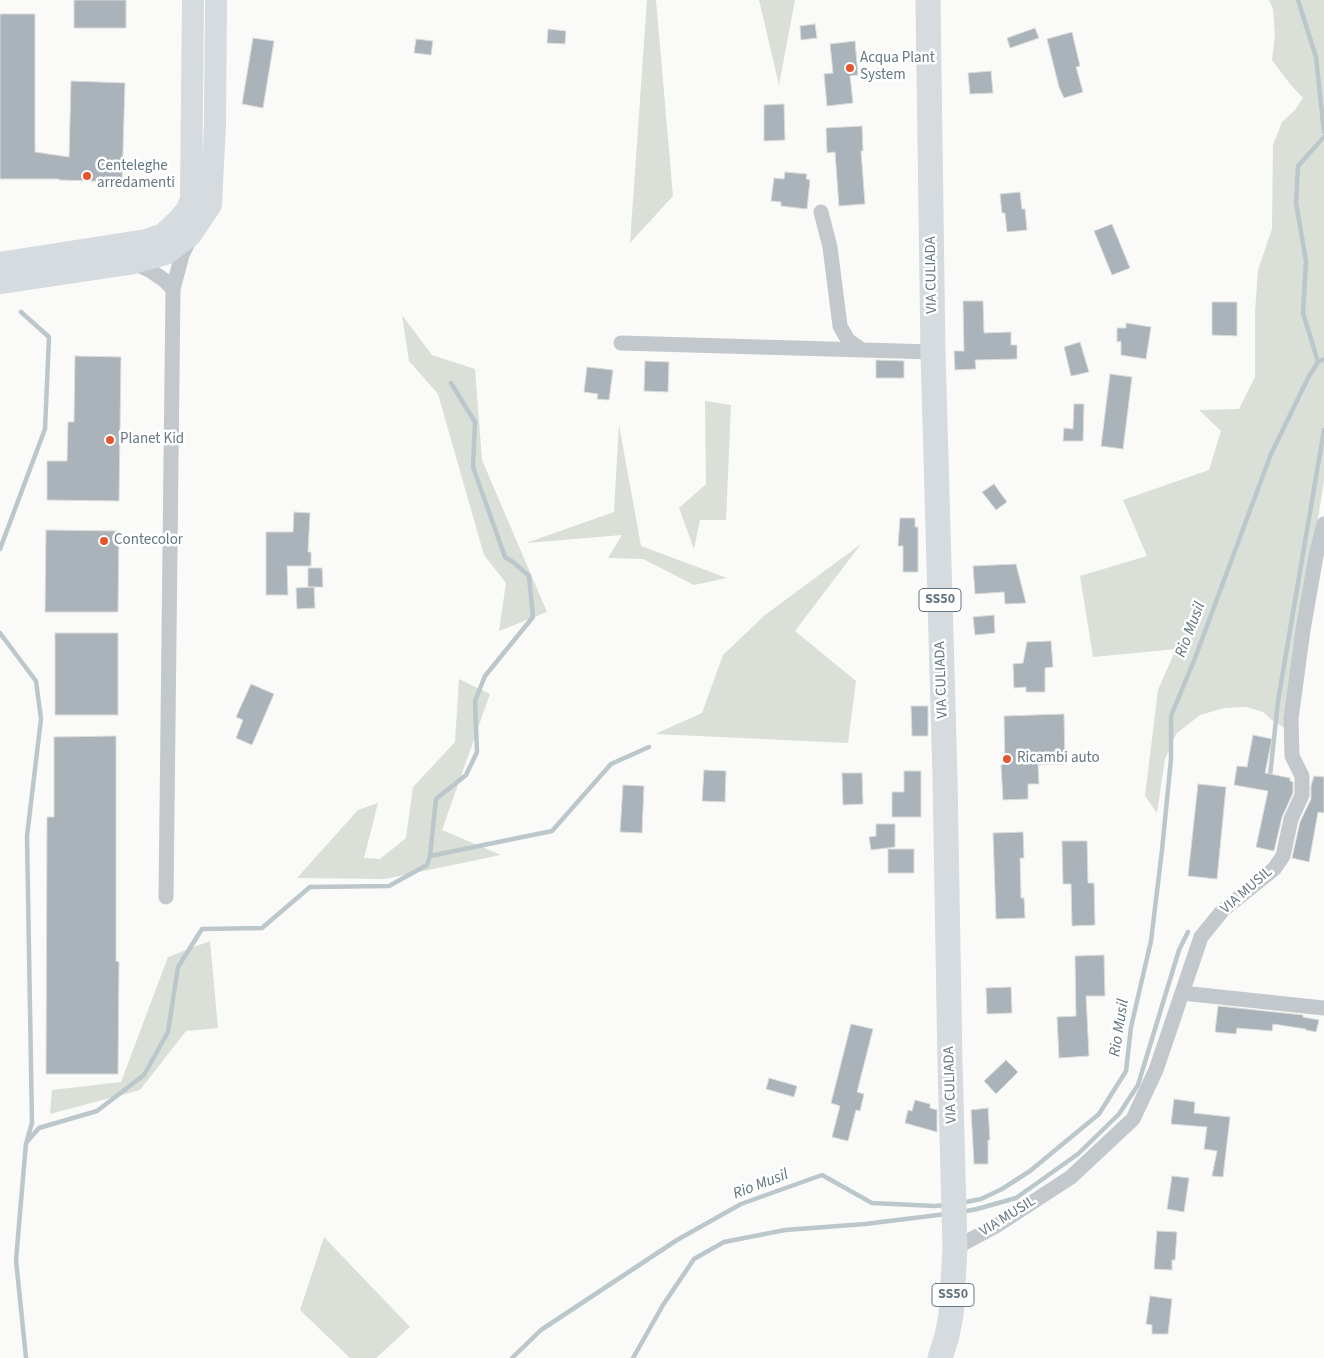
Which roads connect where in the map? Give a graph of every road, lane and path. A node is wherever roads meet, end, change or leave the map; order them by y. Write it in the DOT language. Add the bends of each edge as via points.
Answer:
graph roads {
  1 [pos="193,0"];
  2 [pos="216,0"];
  3 [pos="928,0"];
  4 [pos="821,212"];
  5 [pos="191,235"];
  6 [pos="134,262"];
  7 [pos="0,263"];
  8 [pos="0,283"];
  9 [pos="173,289"];
  10 [pos="622,343"];
  11 [pos="862,350"];
  12 [pos="933,352"];
  13 [pos="1324,524"];
  14 [pos="166,897"];
  15 [pos="1182,993"];
  16 [pos="1324,1008"];
  17 [pos="955,1240"];
  18 [pos="940,1358"];
  1 -- 7 [label="street" via="191,199 187,209 163,234 146,240"];
  2 -- 5 [label="street" via="211,205"];
  3 -- 12 [label="main road, VIA CULIADA / SS50"];
  4 -- 11 [label="street" via="830,247 840,326 848,340"];
  5 -- 6 [label="street" via="166,254"];
  5 -- 9 [label="street"];
  6 -- 8 [label="street"];
  6 -- 9 [label="street" via="152,270"];
  9 -- 14 [label="street"];
  10 -- 11 [label="street"];
  11 -- 12 [label="street"];
  12 -- 17 [label="main road, VIA CULIADA / SS50"];
  13 -- 15 [label="street, VIA MUSIL" via="1303,630 1291,719 1292,756 1302,776 1302,795 1291,820 1283,856 1274,869 1223,910 1202,937"];
  15 -- 16 [label="street"];
  15 -- 17 [label="street, VIA MUSIL" via="1156,1070 1133,1119 1071,1177 996,1226"];
  17 -- 18 [label="main road, VIA CULIADA / SS50" via="951,1315"];
}
